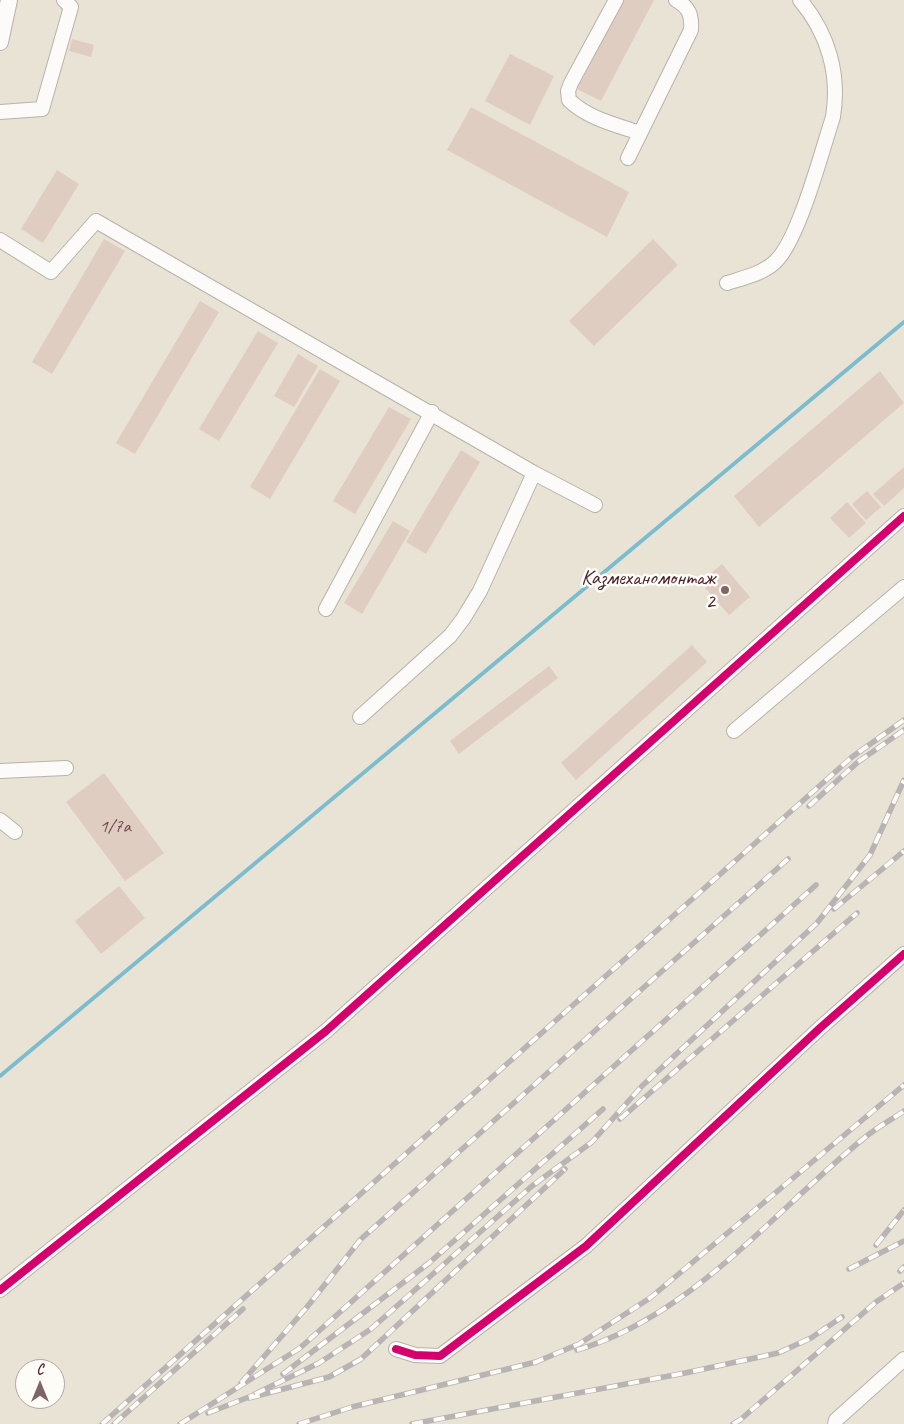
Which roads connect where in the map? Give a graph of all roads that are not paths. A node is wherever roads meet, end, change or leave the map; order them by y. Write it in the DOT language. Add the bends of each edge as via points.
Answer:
graph roads {
  1 [pos="9,0"];
  2 [pos="64,0"];
  3 [pos="616,0"];
  4 [pos="676,0"];
  5 [pos="800,0"];
  6 [pos="0,38"];
  7 [pos="0,112"];
  8 [pos="640,134"];
  9 [pos="628,158"];
  10 [pos="0,240"];
  11 [pos="727,283"];
  12 [pos="432,412"];
  13 [pos="534,473"];
  14 [pos="595,505"];
  15 [pos="904,516"];
  16 [pos="904,587"];
  17 [pos="326,609"];
  18 [pos="360,717"];
  19 [pos="734,731"];
  20 [pos="66,768"];
  21 [pos="0,771"];
  22 [pos="0,820"];
  23 [pos="15,832"];
  24 [pos="904,954"];
  25 [pos="0,1290"];
  26 [pos="396,1349"];
  27 [pos="904,1359"];
  28 [pos="836,1424"];
  1 -- 6 [label="main road"];
  2 -- 7 [label="street" via="71,6 42,108"];
  3 -- 8 [label="street" via="571,84 569,100 576,108"];
  4 -- 8 [label="street" via="689,11 692,19 690,30"];
  5 -- 11 [label="street" via="825,39 834,68 836,100 833,117 799,221 787,246 776,261 761,272"];
  8 -- 9 [label="street"];
  10 -- 12 [label="street" via="52,272 96,221"];
  12 -- 13 [label="street"];
  12 -- 17 [label="street"];
  13 -- 14 [label="street"];
  13 -- 18 [label="street" via="480,591 463,619 450,636"];
  15 -- 25 [label="street" via="326,1031"];
  16 -- 19 [label="street"];
  20 -- 21 [label="street"];
  22 -- 23 [label="street"];
  24 -- 26 [label="street" via="586,1246 440,1356"];
  27 -- 28 [label="street" via="836,1420"];
}
